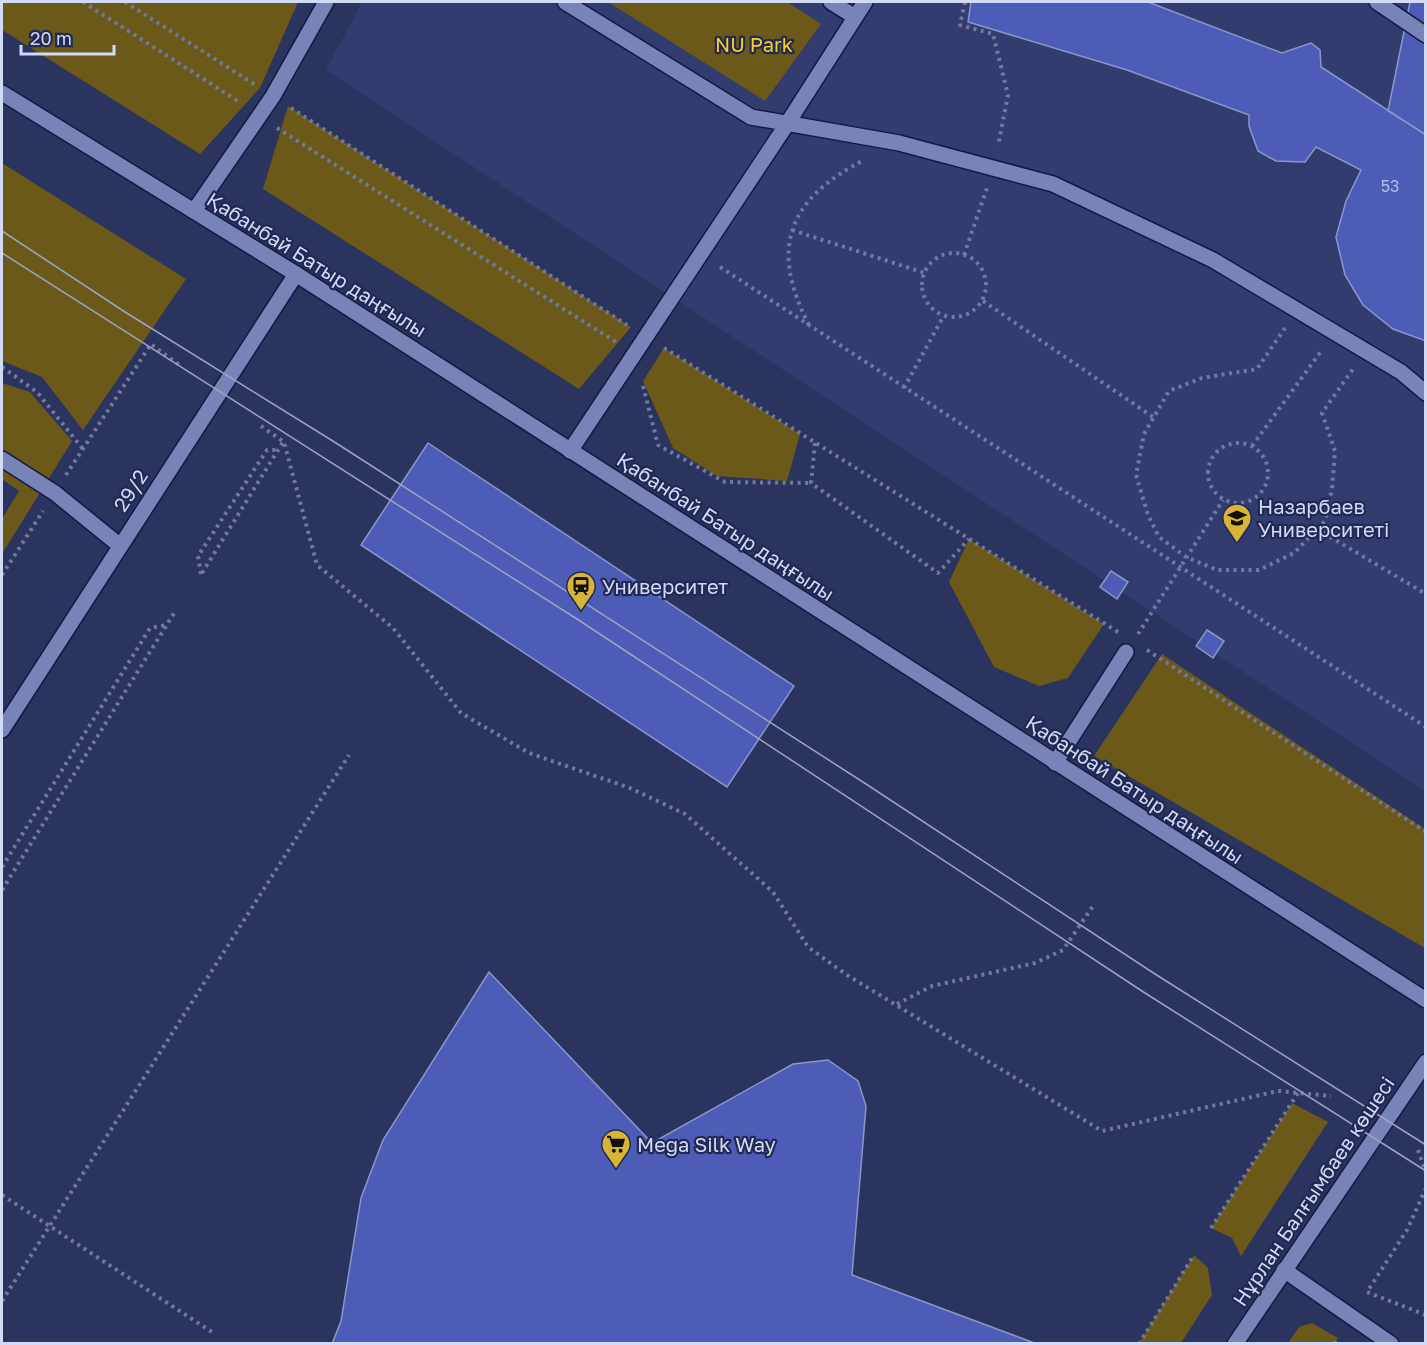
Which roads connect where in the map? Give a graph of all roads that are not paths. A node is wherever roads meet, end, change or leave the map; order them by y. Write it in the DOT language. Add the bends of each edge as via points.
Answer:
graph roads {
  1 [pos="326,2"];
  2 [pos="566,2"];
  3 [pos="831,2"];
  4 [pos="865,2"];
  5 [pos="1377,2"];
  6 [pos="855,17"];
  7 [pos="1425,34"];
  8 [pos="2,93"];
  9 [pos="787,124"];
  10 [pos="194,211"];
  11 [pos="296,273"];
  12 [pos="1425,393"];
  13 [pos="570,451"];
  14 [pos="2,459"];
  15 [pos="119,546"];
  16 [pos="1130,647"];
  17 [pos="2,730"];
  18 [pos="1055,763"];
  19 [pos="1425,1000"];
  20 [pos="1425,1062"];
  21 [pos="1284,1270"];
  22 [pos="1235,1344"];
  23 [pos="1391,1344"];
  1 -- 10 [label="main road" via="273,96"];
  2 -- 9 [label="main road" via="751,117"];
  3 -- 6 [label="main road"];
  4 -- 6 [label="main road"];
  5 -- 7 [label="main road"];
  6 -- 9 [label="main road"];
  8 -- 10 [label="main road, Қабанбай Батыр даңғылы"];
  9 -- 12 [label="main road" via="899,142 1053,184 1213,260 1401,372"];
  9 -- 13 [label="main road"];
  10 -- 11 [label="main road, Қабанбай Батыр даңғылы"];
  11 -- 13 [label="main road, Қабанбай Батыр даңғылы"];
  11 -- 15 [label="main road, 29/2"];
  13 -- 18 [label="main road, Қабанбай Батыр даңғылы"];
  14 -- 15 [label="main road" via="55,493"];
  15 -- 17 [label="main road, 29/2"];
  16 -- 18 [label="main road"];
  18 -- 19 [label="main road, Қабанбай Батыр даңғылы"];
  20 -- 21 [label="main road, Нұрлан Балғымбаев көшесі"];
  21 -- 22 [label="main road, Нұрлан Балғымбаев көшесі"];
  21 -- 23 [label="main road"];
}
